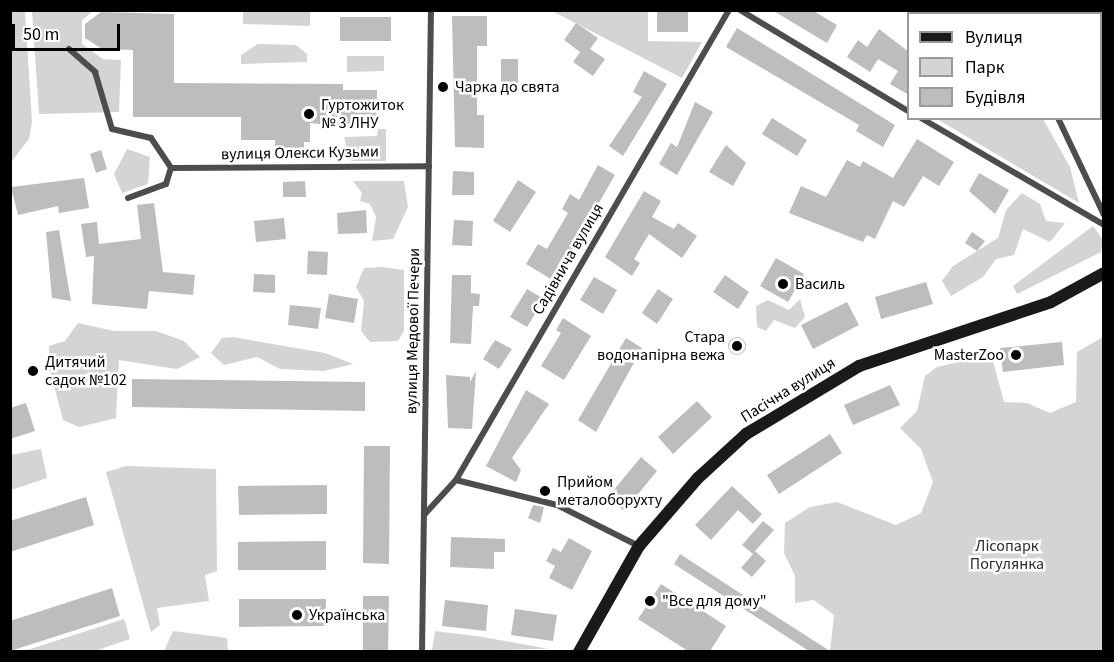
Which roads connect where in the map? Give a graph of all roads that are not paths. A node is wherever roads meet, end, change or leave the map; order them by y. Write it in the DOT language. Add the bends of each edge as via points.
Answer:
graph roads {
  1 [pos="431,10"];
  2 [pos="729,10"];
  3 [pos="740,10"];
  4 [pos="69,50"];
  5 [pos="907,110"];
  6 [pos="924,120"];
  7 [pos="1059,120"];
  8 [pos="429,166"];
  9 [pos="171,168"];
  10 [pos="128,198"];
  11 [pos="1104,215"];
  12 [pos="1104,225"];
  13 [pos="1104,273"];
  14 [pos="456,480"];
  15 [pos="424,516"];
  16 [pos="639,546"];
  17 [pos="422,651"];
  18 [pos="579,651"];
  1 -- 8 [label="street, вулиця Медової Печери"];
  2 -- 14 [label="street, Садівнича вулиця"];
  3 -- 5 [label="street"];
  4 -- 9 [label="street" via="95,72 112,129 151,138"];
  6 -- 12 [label="street"];
  7 -- 11 [label="street"];
  8 -- 9 [label="street, вулиця Олекси Кузьми"];
  8 -- 15 [label="street, вулиця Медової Печери"];
  9 -- 10 [label="street" via="166,184"];
  13 -- 16 [label="main road, Пасічна вулиця" via="1051,302 910,345 820,386 722,455"];
  14 -- 15 [label="street, Садівнича вулиця"];
  14 -- 16 [label="street" via="557,505"];
  15 -- 17 [label="street, вулиця Медової Печери"];
  16 -- 18 [label="main road, Пасічна вулиця"];
}
